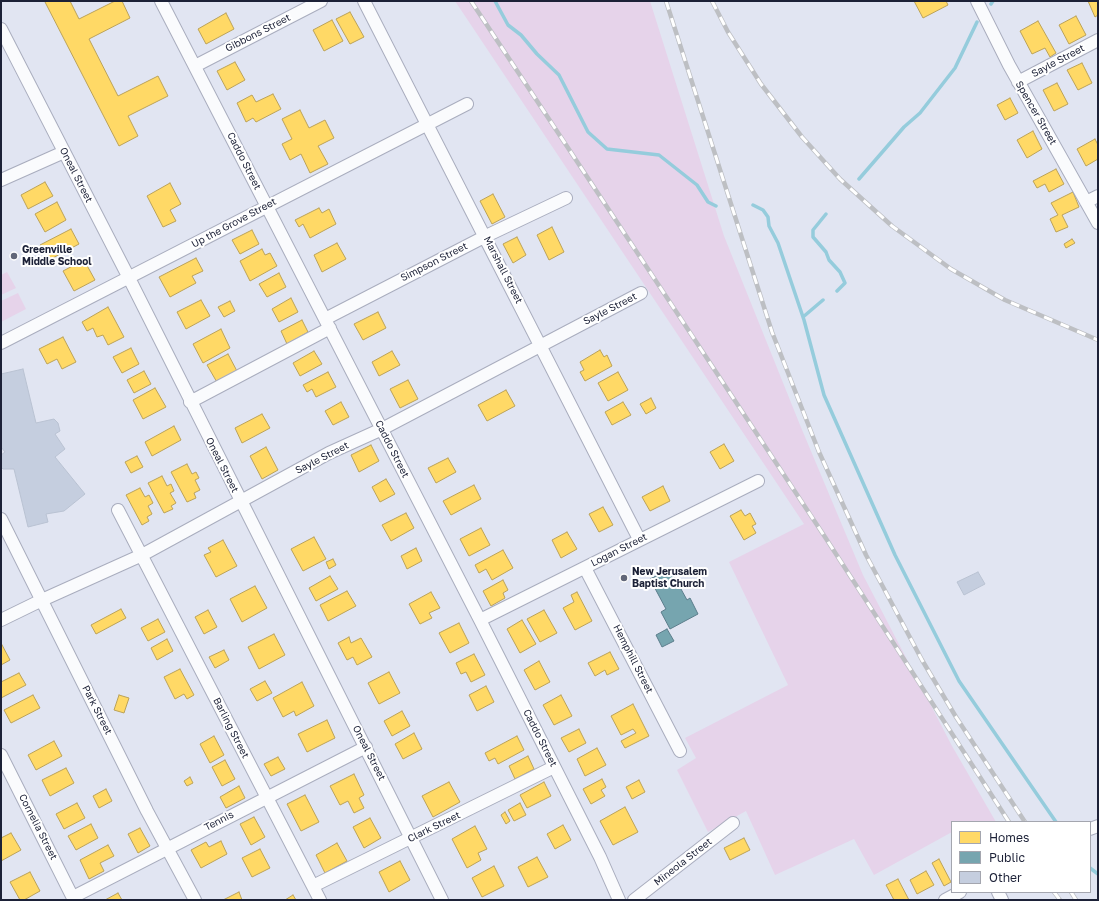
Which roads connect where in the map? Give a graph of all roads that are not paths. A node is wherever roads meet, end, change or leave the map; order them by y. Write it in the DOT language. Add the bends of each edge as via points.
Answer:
graph roads {
  1 [pos="161,1"];
  2 [pos="321,1"];
  3 [pos="364,1"];
  4 [pos="977,1"];
  5 [pos="1,29"];
  6 [pos="1098,40"];
  7 [pos="195,66"];
  8 [pos="1018,82"];
  9 [pos="467,104"];
  10 [pos="427,123"];
  11 [pos="64,152"];
  12 [pos="1,180"];
  13 [pos="1098,196"];
  14 [pos="566,198"];
  15 [pos="1086,202"];
  16 [pos="267,206"];
  17 [pos="1098,223"];
  18 [pos="486,236"];
  19 [pos="129,278"];
  20 [pos="641,293"];
  21 [pos="328,324"];
  22 [pos="1,343"];
  23 [pos="541,345"];
  24 [pos="190,402"];
  25 [pos="382,429"];
  26 [pos="758,481"];
  27 [pos="240,502"];
  28 [pos="118,510"];
  29 [pos="1,519"];
  30 [pos="639,539"];
  31 [pos="142,555"];
  32 [pos="585,568"];
  33 [pos="42,600"];
  34 [pos="1,620"];
  35 [pos="480,620"];
  36 [pos="366,747"];
  37 [pos="680,751"];
  38 [pos="1,755"];
  39 [pos="554,767"];
  40 [pos="5,770"];
  41 [pos="267,797"];
  42 [pos="733,823"];
  43 [pos="412,837"];
  44 [pos="167,847"];
  45 [pos="313,886"];
  46 [pos="958,893"];
  47 [pos="74,898"];
  48 [pos="195,900"];
  49 [pos="320,900"];
  50 [pos="442,900"];
  51 [pos="619,900"];
  52 [pos="634,900"];
  53 [pos="945,900"];
  1 -- 7 [label="street, Caddo Street"];
  2 -- 7 [label="street, Gibbons Street"];
  3 -- 10 [label="street, Marshall Street"];
  4 -- 8 [label="street, Spencer Street"];
  5 -- 11 [label="street, Oneal Street"];
  6 -- 8 [label="street, Sayle Street"];
  7 -- 16 [label="street, Caddo Street"];
  8 -- 15 [label="street, Spencer Street"];
  9 -- 10 [label="street, Up the Grove Street"];
  10 -- 16 [label="street, Up the Grove Street"];
  10 -- 18 [label="street, Marshall Street"];
  11 -- 12 [label="street"];
  11 -- 19 [label="street, Oneal Street"];
  13 -- 15 [label="street"];
  14 -- 18 [label="street, Simpson Street"];
  15 -- 17 [label="street, Spencer Street"];
  16 -- 19 [label="street, Up the Grove Street"];
  16 -- 21 [label="street, Caddo Street"];
  18 -- 21 [label="street, Simpson Street"];
  18 -- 23 [label="street, Marshall Street"];
  19 -- 22 [label="street, Up the Grove Street"];
  19 -- 24 [label="street, Oneal Street"];
  20 -- 23 [label="street, Sayle Street"];
  21 -- 24 [label="street, Simpson Street"];
  21 -- 25 [label="street, Caddo Street"];
  23 -- 25 [label="street, Sayle Street"];
  23 -- 30 [label="street, Marshall Street"];
  24 -- 27 [label="street, Oneal Street"];
  25 -- 27 [label="street, Sayle Street" via="329,453"];
  25 -- 35 [label="street, Caddo Street"];
  26 -- 30 [label="street, Logan Street"];
  27 -- 31 [label="street, Sayle Street"];
  27 -- 36 [label="street, Oneal Street"];
  28 -- 31 [label="street, Barling Street"];
  29 -- 33 [label="street, Park Street"];
  30 -- 32 [label="street, Logan Street"];
  31 -- 33 [label="street, Sayle Street"];
  31 -- 41 [label="street, Barling Street"];
  32 -- 35 [label="street, Logan Street"];
  32 -- 37 [label="street, Hemphill Street"];
  33 -- 34 [label="street, Sayle Street"];
  33 -- 44 [label="street, Park Street"];
  35 -- 39 [label="street, Caddo Street"];
  36 -- 41 [label="street, Tennis"];
  36 -- 43 [label="street, Oneal Street"];
  38 -- 40 [label="street, Cornelia Street"];
  39 -- 43 [label="street, Clark Street"];
  39 -- 51 [label="street, Caddo Street"];
  40 -- 47 [label="street, Cornelia Street"];
  41 -- 44 [label="street, Tennis"];
  41 -- 45 [label="street, Barling Street"];
  42 -- 52 [label="street, Mineola Street"];
  43 -- 45 [label="street, Clark Street"];
  43 -- 50 [label="street, Oneal Street"];
  44 -- 47 [label="street, Tennis"];
  44 -- 48 [label="street, Park Street"];
  45 -- 49 [label="street, Barling Street"];
  46 -- 53 [label="street"];
}
